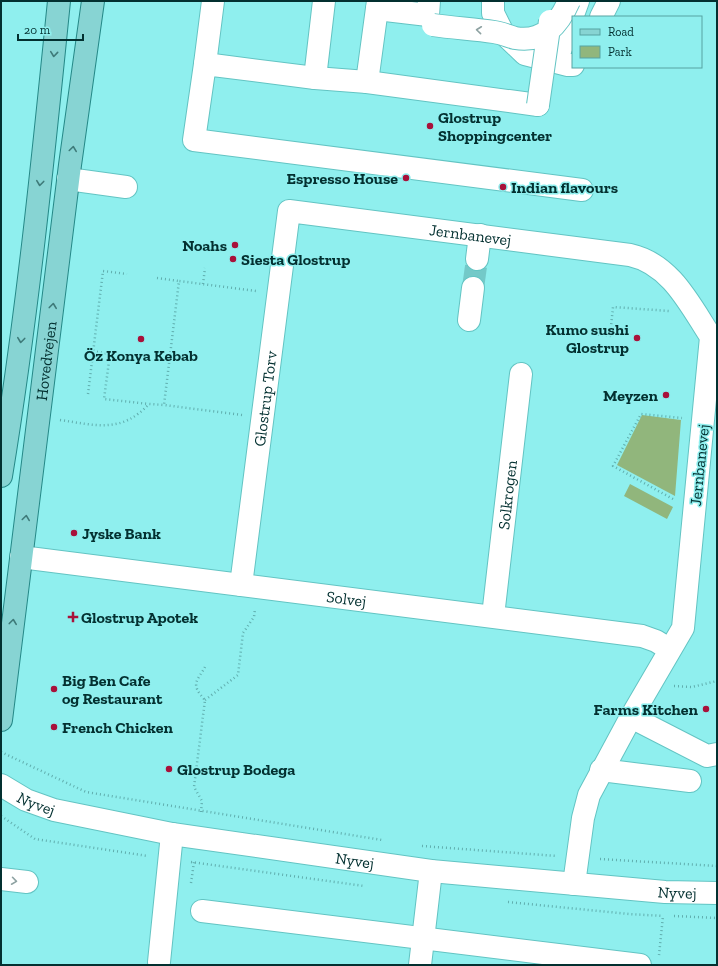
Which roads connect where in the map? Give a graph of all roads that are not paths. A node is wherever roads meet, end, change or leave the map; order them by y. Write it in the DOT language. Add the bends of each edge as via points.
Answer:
graph roads {
  1 [pos="59,1"];
  2 [pos="93,1"];
  3 [pos="213,1"];
  4 [pos="324,1"];
  5 [pos="430,1"];
  6 [pos="493,1"];
  7 [pos="554,1"];
  8 [pos="569,1"];
  9 [pos="578,1"];
  10 [pos="609,1"];
  11 [pos="377,9"];
  12 [pos="575,16"];
  13 [pos="602,16"];
  14 [pos="572,30"];
  15 [pos="204,64"];
  16 [pos="565,64"];
  17 [pos="315,78"];
  18 [pos="368,82"];
  19 [pos="68,179"];
  20 [pos="126,187"];
  21 [pos="582,190"];
  22 [pos="290,211"];
  23 [pos="480,235"];
  24 [pos="477,258"];
  25 [pos="473,288"];
  26 [pos="469,320"];
  27 [pos="714,337"];
  28 [pos="521,374"];
  29 [pos="1,476"];
  30 [pos="21,557"];
  31 [pos="249,586"];
  32 [pos="493,616"];
  33 [pos="669,649"];
  34 [pos="631,717"];
  35 [pos="1,720"];
  36 [pos="717,754"];
  37 [pos="601,770"];
  38 [pos="690,781"];
  39 [pos="1,785"];
  40 [pos="172,834"];
  41 [pos="431,870"];
  42 [pos="1,879"];
  43 [pos="27,882"];
  44 [pos="574,884"];
  45 [pos="717,893"];
  46 [pos="202,911"];
  47 [pos="423,938"];
  48 [pos="159,962"];
  49 [pos="649,962"];
  50 [pos="420,965"];
  1 -- 29 [label="main road, Hovedvejen, one-way" via="19,362"];
  19 -- 2 [label="main road, Hovedvejen, one-way"];
  3 -- 15 [label="street"];
  4 -- 17 [label="street"];
  5 -- 11 [label="street" via="428,15"];
  6 -- 16 [label="street" via="493,13 503,33 525,54"];
  7 -- 18 [label="street, bridge" via="554,10 548,26 538,105"];
  8 -- 11 [label="street, one-way, bridge" via="560,18 550,29 534,38 517,38 495,32 433,26"];
  9 -- 12 [label="street"];
  10 -- 13 [label="street"];
  11 -- 18 [label="street"];
  14 -- 16 [label="street"];
  15 -- 17 [label="street"];
  15 -- 21 [label="street" via="194,140"];
  17 -- 18 [label="street"];
  19 -- 20 [label="street"];
  30 -- 19 [label="main road, Hovedvejen, one-way"];
  22 -- 23 [label="street, Jernbanevej"];
  22 -- 31 [label="street, Glostrup Torv" via="262,418"];
  23 -- 24 [label="street"];
  23 -- 27 [label="street, Jernbanevej" via="642,258 670,278"];
  25 -- 26 [label="street"];
  27 -- 33 [label="street, Jernbanevej" via="703,420 683,628"];
  28 -- 32 [label="street, Solkrogen"];
  30 -- 31 [label="street, Solvej"];
  35 -- 30 [label="main road, Hovedvejen, one-way"];
  31 -- 32 [label="street, Solvej"];
  32 -- 33 [label="street, Solvej" via="642,636"];
  33 -- 34 [label="street, Jernbanevej"];
  34 -- 36 [label="street" via="707,756"];
  34 -- 37 [label="street, Jernbanevej"];
  37 -- 38 [label="street"];
  37 -- 44 [label="street, Jernbanevej" via="585,806"];
  39 -- 40 [label="street, Nyvej" via="26,800 54,810"];
  40 -- 41 [label="street, Nyvej"];
  40 -- 48 [label="street"];
  41 -- 44 [label="street, Nyvej"];
  41 -- 47 [label="street"];
  42 -- 43 [label="street, one-way"];
  44 -- 45 [label="street, Nyvej" via="665,892"];
  46 -- 47 [label="street"];
  47 -- 49 [label="street"];
  47 -- 50 [label="street"];
}
